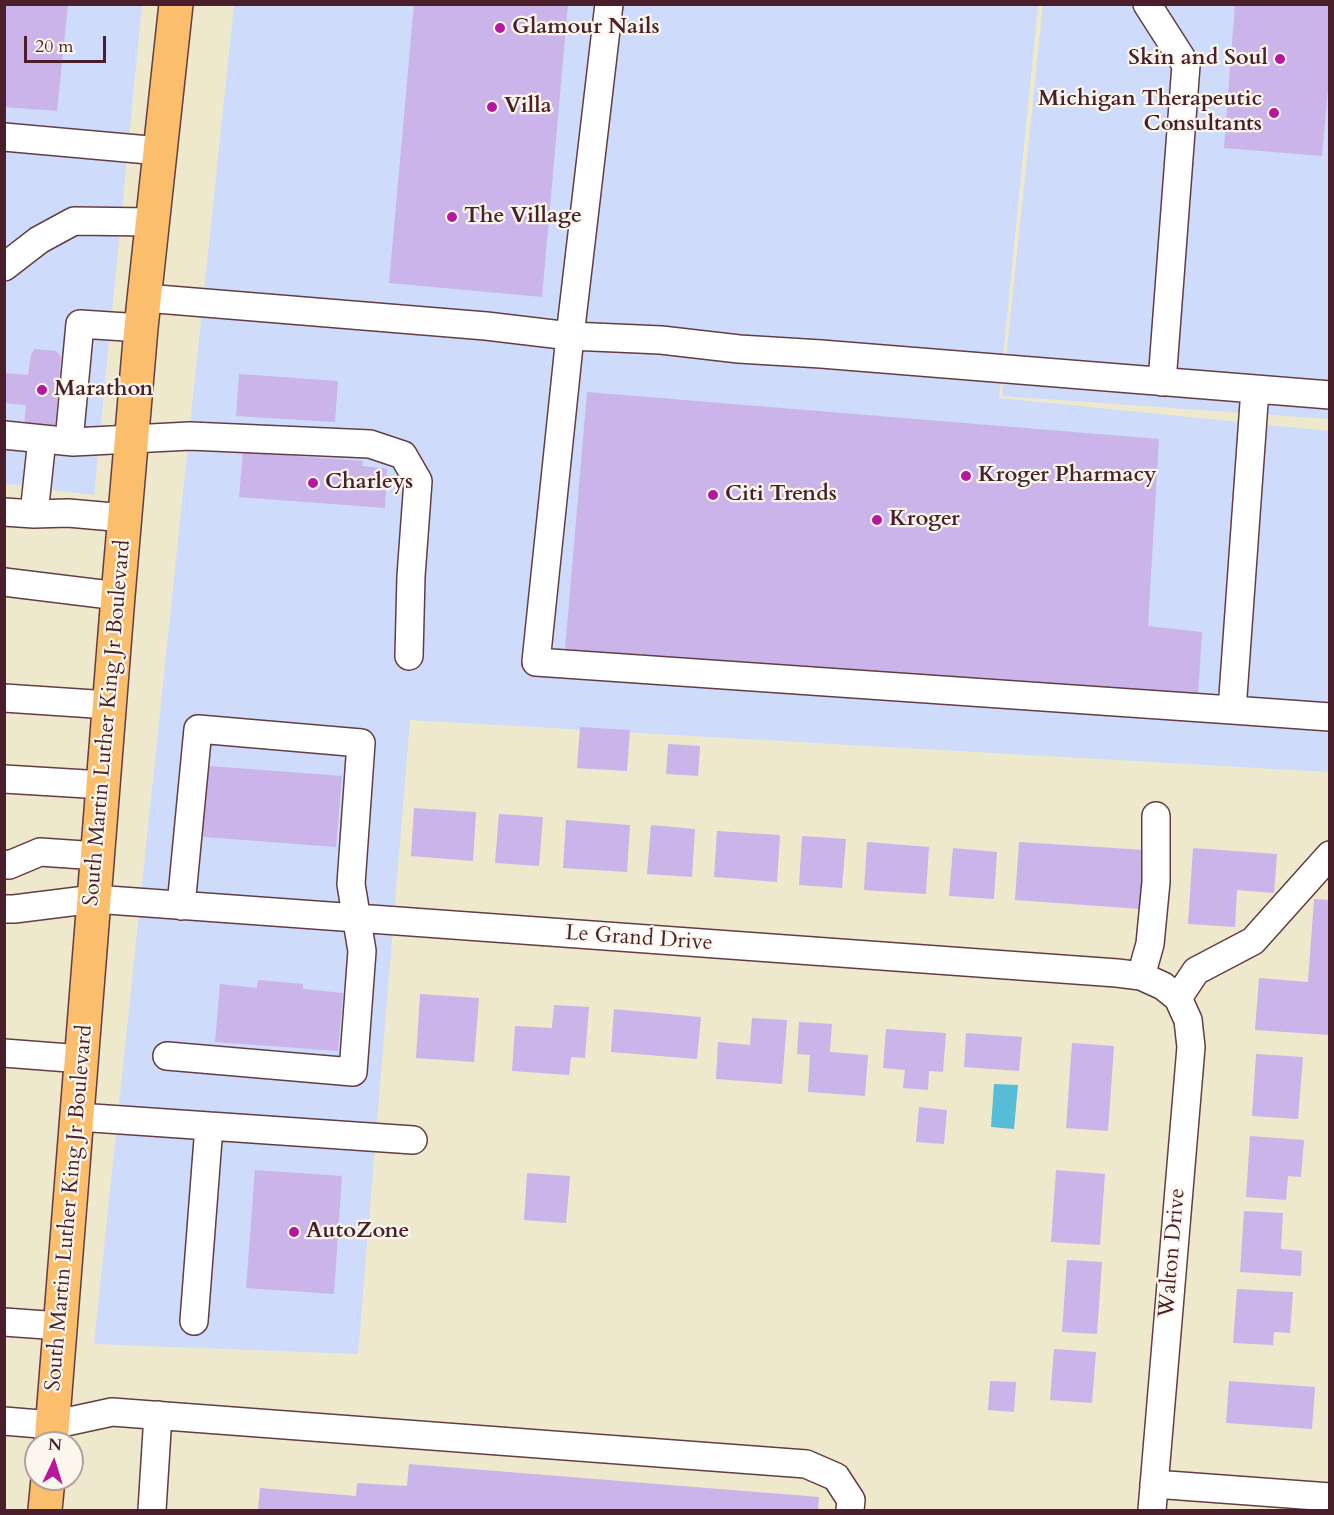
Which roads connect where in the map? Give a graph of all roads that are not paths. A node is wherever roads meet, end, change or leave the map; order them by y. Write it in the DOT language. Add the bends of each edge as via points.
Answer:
graph roads {
  1 [pos="176,4"];
  2 [pos="609,4"];
  3 [pos="1148,4"];
  4 [pos="4,137"];
  5 [pos="160,152"];
  6 [pos="152,222"];
  7 [pos="4,267"];
  8 [pos="143,313"];
  9 [pos="570,336"];
  10 [pos="1162,382"];
  11 [pos="1255,389"];
  12 [pos="1329,395"];
  13 [pos="4,435"];
  14 [pos="42,439"];
  15 [pos="132,440"];
  16 [pos="69,441"];
  17 [pos="4,512"];
  18 [pos="34,514"];
  19 [pos="125,518"];
  20 [pos="4,582"];
  21 [pos="118,596"];
  22 [pos="409,656"];
  23 [pos="4,698"];
  24 [pos="109,705"];
  25 [pos="1232,710"];
  26 [pos="1329,717"];
  27 [pos="4,779"];
  28 [pos="103,785"];
  29 [pos="1156,816"];
  30 [pos="1329,855"];
  31 [pos="98,856"];
  32 [pos="4,864"];
  33 [pos="94,899"];
  34 [pos="181,906"];
  35 [pos="4,909"];
  36 [pos="357,918"];
  37 [pos="1141,976"];
  38 [pos="1178,998"];
  39 [pos="4,1053"];
  40 [pos="167,1056"];
  41 [pos="82,1059"];
  42 [pos="78,1117"];
  43 [pos="209,1126"];
  44 [pos="413,1140"];
  45 [pos="194,1321"];
  46 [pos="4,1322"];
  47 [pos="60,1326"];
  48 [pos="158,1415"];
  49 [pos="4,1421"];
  50 [pos="41,1431"];
  51 [pos="52,1431"];
  52 [pos="60,1431"];
  53 [pos="1154,1484"];
  54 [pos="47,1491"];
  55 [pos="1329,1497"];
  56 [pos="45,1510"];
  57 [pos="152,1510"];
  58 [pos="850,1510"];
  59 [pos="1152,1510"];
  1 -- 5 [label="main road, South Martin Luther King Jr Boulevard"];
  2 -- 9 [label="street"];
  3 -- 10 [label="street" via="1186,65"];
  4 -- 5 [label="street"];
  5 -- 6 [label="main road, South Martin Luther King Jr Boulevard"];
  6 -- 7 [label="street" via="74,221 39,240"];
  6 -- 8 [label="main road, South Martin Luther King Jr Boulevard"];
  8 -- 9 [label="street" via="486,326"];
  8 -- 15 [label="main road, South Martin Luther King Jr Boulevard"];
  8 -- 16 [label="street" via="80,324"];
  9 -- 10 [label="street" via="661,340"];
  9 -- 25 [label="street" via="536,662"];
  10 -- 11 [label="street"];
  11 -- 12 [label="street"];
  11 -- 25 [label="street"];
  13 -- 14 [label="street"];
  14 -- 16 [label="street"];
  14 -- 18 [label="street"];
  15 -- 16 [label="street"];
  15 -- 19 [label="main road, South Martin Luther King Jr Boulevard"];
  15 -- 22 [label="street" via="189,436 370,444 403,455 418,481"];
  17 -- 18 [label="street"];
  18 -- 19 [label="street"];
  19 -- 21 [label="main road, South Martin Luther King Jr Boulevard"];
  20 -- 21 [label="street"];
  21 -- 24 [label="main road, South Martin Luther King Jr Boulevard"];
  23 -- 24 [label="street"];
  24 -- 28 [label="main road, South Martin Luther King Jr Boulevard"];
  25 -- 26 [label="street"];
  27 -- 28 [label="street"];
  28 -- 31 [label="main road, South Martin Luther King Jr Boulevard"];
  29 -- 37 [label="street" via="1156,882 1150,944"];
  30 -- 38 [label="street" via="1253,941 1196,971"];
  31 -- 32 [label="street" via="40,852"];
  31 -- 33 [label="main road, South Martin Luther King Jr Boulevard"];
  33 -- 34 [label="street, Le Grand Drive"];
  33 -- 35 [label="street, Le Grand Drive"];
  33 -- 41 [label="main road, South Martin Luther King Jr Boulevard"];
  34 -- 36 [label="street, Le Grand Drive"];
  34 -- 36 [label="street" via="198,729 361,743 351,884"];
  36 -- 37 [label="street, Le Grand Drive"];
  36 -- 40 [label="street" via="362,951 353,1072"];
  37 -- 38 [label="street, Le Grand Drive"];
  38 -- 53 [label="street, Walton Drive" via="1188,1020 1191,1047"];
  39 -- 41 [label="street"];
  41 -- 42 [label="main road, South Martin Luther King Jr Boulevard"];
  42 -- 43 [label="street"];
  42 -- 47 [label="main road, South Martin Luther King Jr Boulevard"];
  43 -- 44 [label="street"];
  43 -- 45 [label="street"];
  46 -- 47 [label="street"];
  47 -- 51 [label="main road, South Martin Luther King Jr Boulevard"];
  48 -- 52 [label="street" via="112,1412"];
  48 -- 57 [label="street"];
  48 -- 58 [label="street" via="806,1464 836,1477 851,1500"];
  49 -- 50 [label="street"];
  53 -- 55 [label="street"];
  53 -- 59 [label="street, Walton Drive"];
  54 -- 56 [label="main road"];
}
